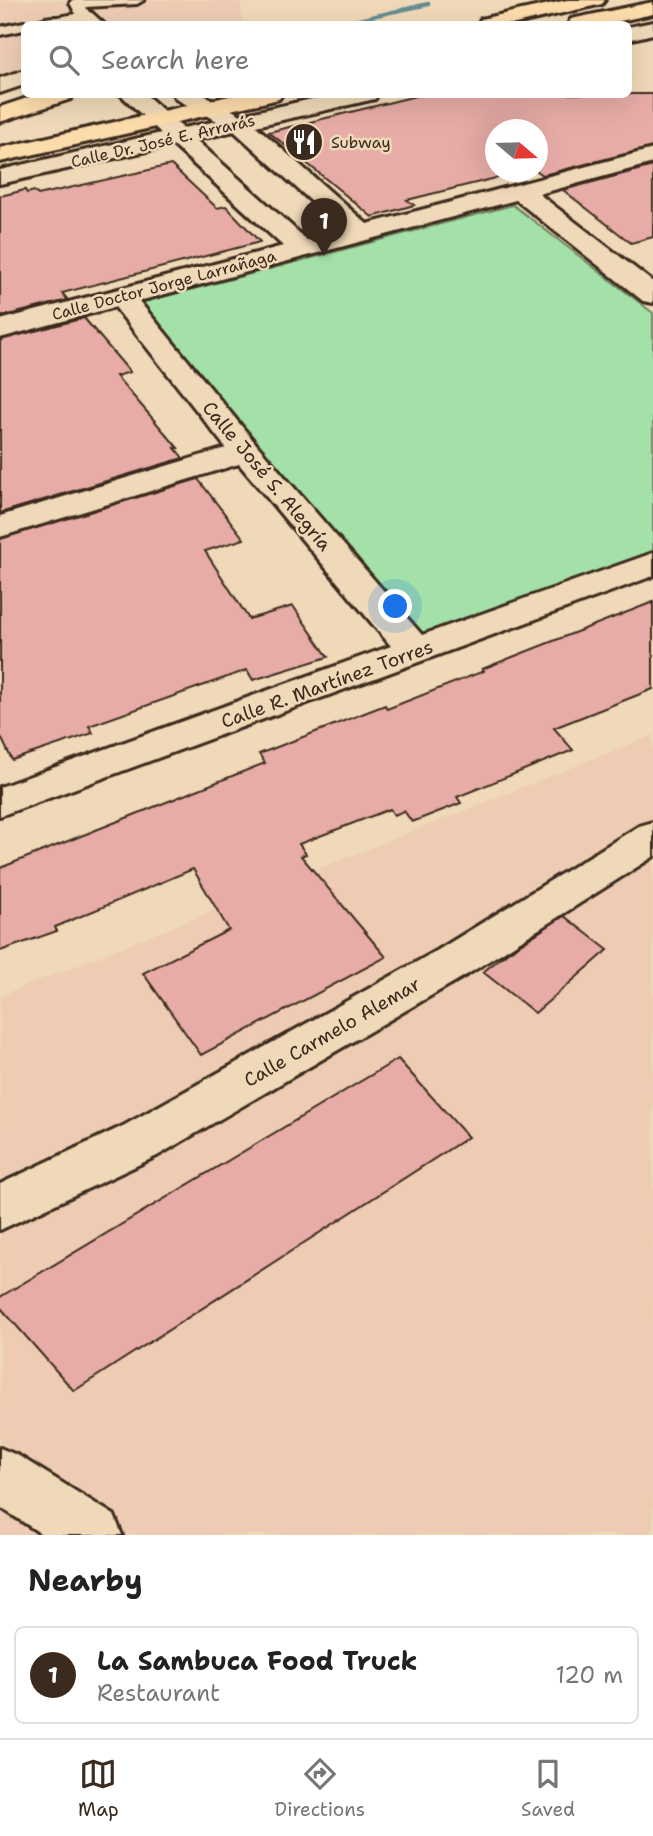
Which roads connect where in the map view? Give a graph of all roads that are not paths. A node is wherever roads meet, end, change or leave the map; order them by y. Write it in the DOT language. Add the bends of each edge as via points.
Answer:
graph roads {
  1 [pos="137,0"];
  2 [pos="595,0"];
  3 [pos="653,8"];
  4 [pos="89,21"];
  5 [pos="502,21"];
  6 [pos="593,21"];
  7 [pos="21,27"];
  8 [pos="653,28"];
  9 [pos="0,32"];
  10 [pos="632,33"];
  11 [pos="21,78"];
  12 [pos="0,86"];
  13 [pos="145,98"];
  14 [pos="192,98"];
  15 [pos="254,98"];
  16 [pos="350,98"];
  17 [pos="127,101"];
  18 [pos="69,104"];
  19 [pos="211,108"];
  20 [pos="0,115"];
  21 [pos="159,121"];
  22 [pos="240,124"];
  23 [pos="0,130"];
  24 [pos="179,138"];
  25 [pos="0,155"];
  26 [pos="653,156"];
  27 [pos="0,177"];
  28 [pos="520,191"];
  29 [pos="362,233"];
  30 [pos="301,248"];
  31 [pos="653,295"];
  32 [pos="121,297"];
  33 [pos="0,329"];
  34 [pos="246,452"];
  35 [pos="0,527"];
  36 [pos="653,564"];
  37 [pos="416,652"];
  38 [pos="0,802"];
  39 [pos="653,837"];
  40 [pos="0,1208"];
  41 [pos="0,1475"];
  42 [pos="94,1535"];
  1 -- 4 [label="lane" via="77,3"];
  2 -- 5 [label="highway"];
  3 -- 6 [label="highway"];
  7 -- 9 [label="lane"];
  8 -- 10 [label="street"];
  11 -- 12 [label="street"];
  13 -- 17 [label="highway"];
  14 -- 19 [label="street"];
  15 -- 19 [label="highway"];
  16 -- 22 [label="street, Calle Dr. José E. Arrarás"];
  17 -- 21 [label="street"];
  18 -- 20 [label="highway"];
  18 -- 23 [label="highway"];
  19 -- 21 [label="highway"];
  19 -- 22 [label="street"];
  21 -- 24 [label="street"];
  21 -- 25 [label="highway"];
  22 -- 24 [label="street, Calle Dr. José E. Arrarás"];
  22 -- 29 [label="street"];
  24 -- 27 [label="street, Calle Dr. José E. Arrarás"];
  24 -- 30 [label="street"];
  26 -- 28 [label="street, Calle Doctor Jorge Larrañaga"];
  28 -- 29 [label="street, Calle Doctor Jorge Larrañaga"];
  28 -- 31 [label="street"];
  29 -- 30 [label="street, Calle Doctor Jorge Larrañaga"];
  30 -- 32 [label="street, Calle Doctor Jorge Larrañaga"];
  32 -- 33 [label="street, Calle Doctor Jorge Larrañaga"];
  32 -- 34 [label="street, Calle José S. Alegría"];
  34 -- 35 [label="street"];
  34 -- 37 [label="street, Calle José S. Alegría"];
  36 -- 37 [label="street, Calle R. Martínez Torres"];
  37 -- 38 [label="street, Calle R. Martínez Torres"];
  39 -- 40 [label="street, Calle Carmelo Alemar" via="453,962 140,1141"];
  41 -- 42 [label="street"];
}
